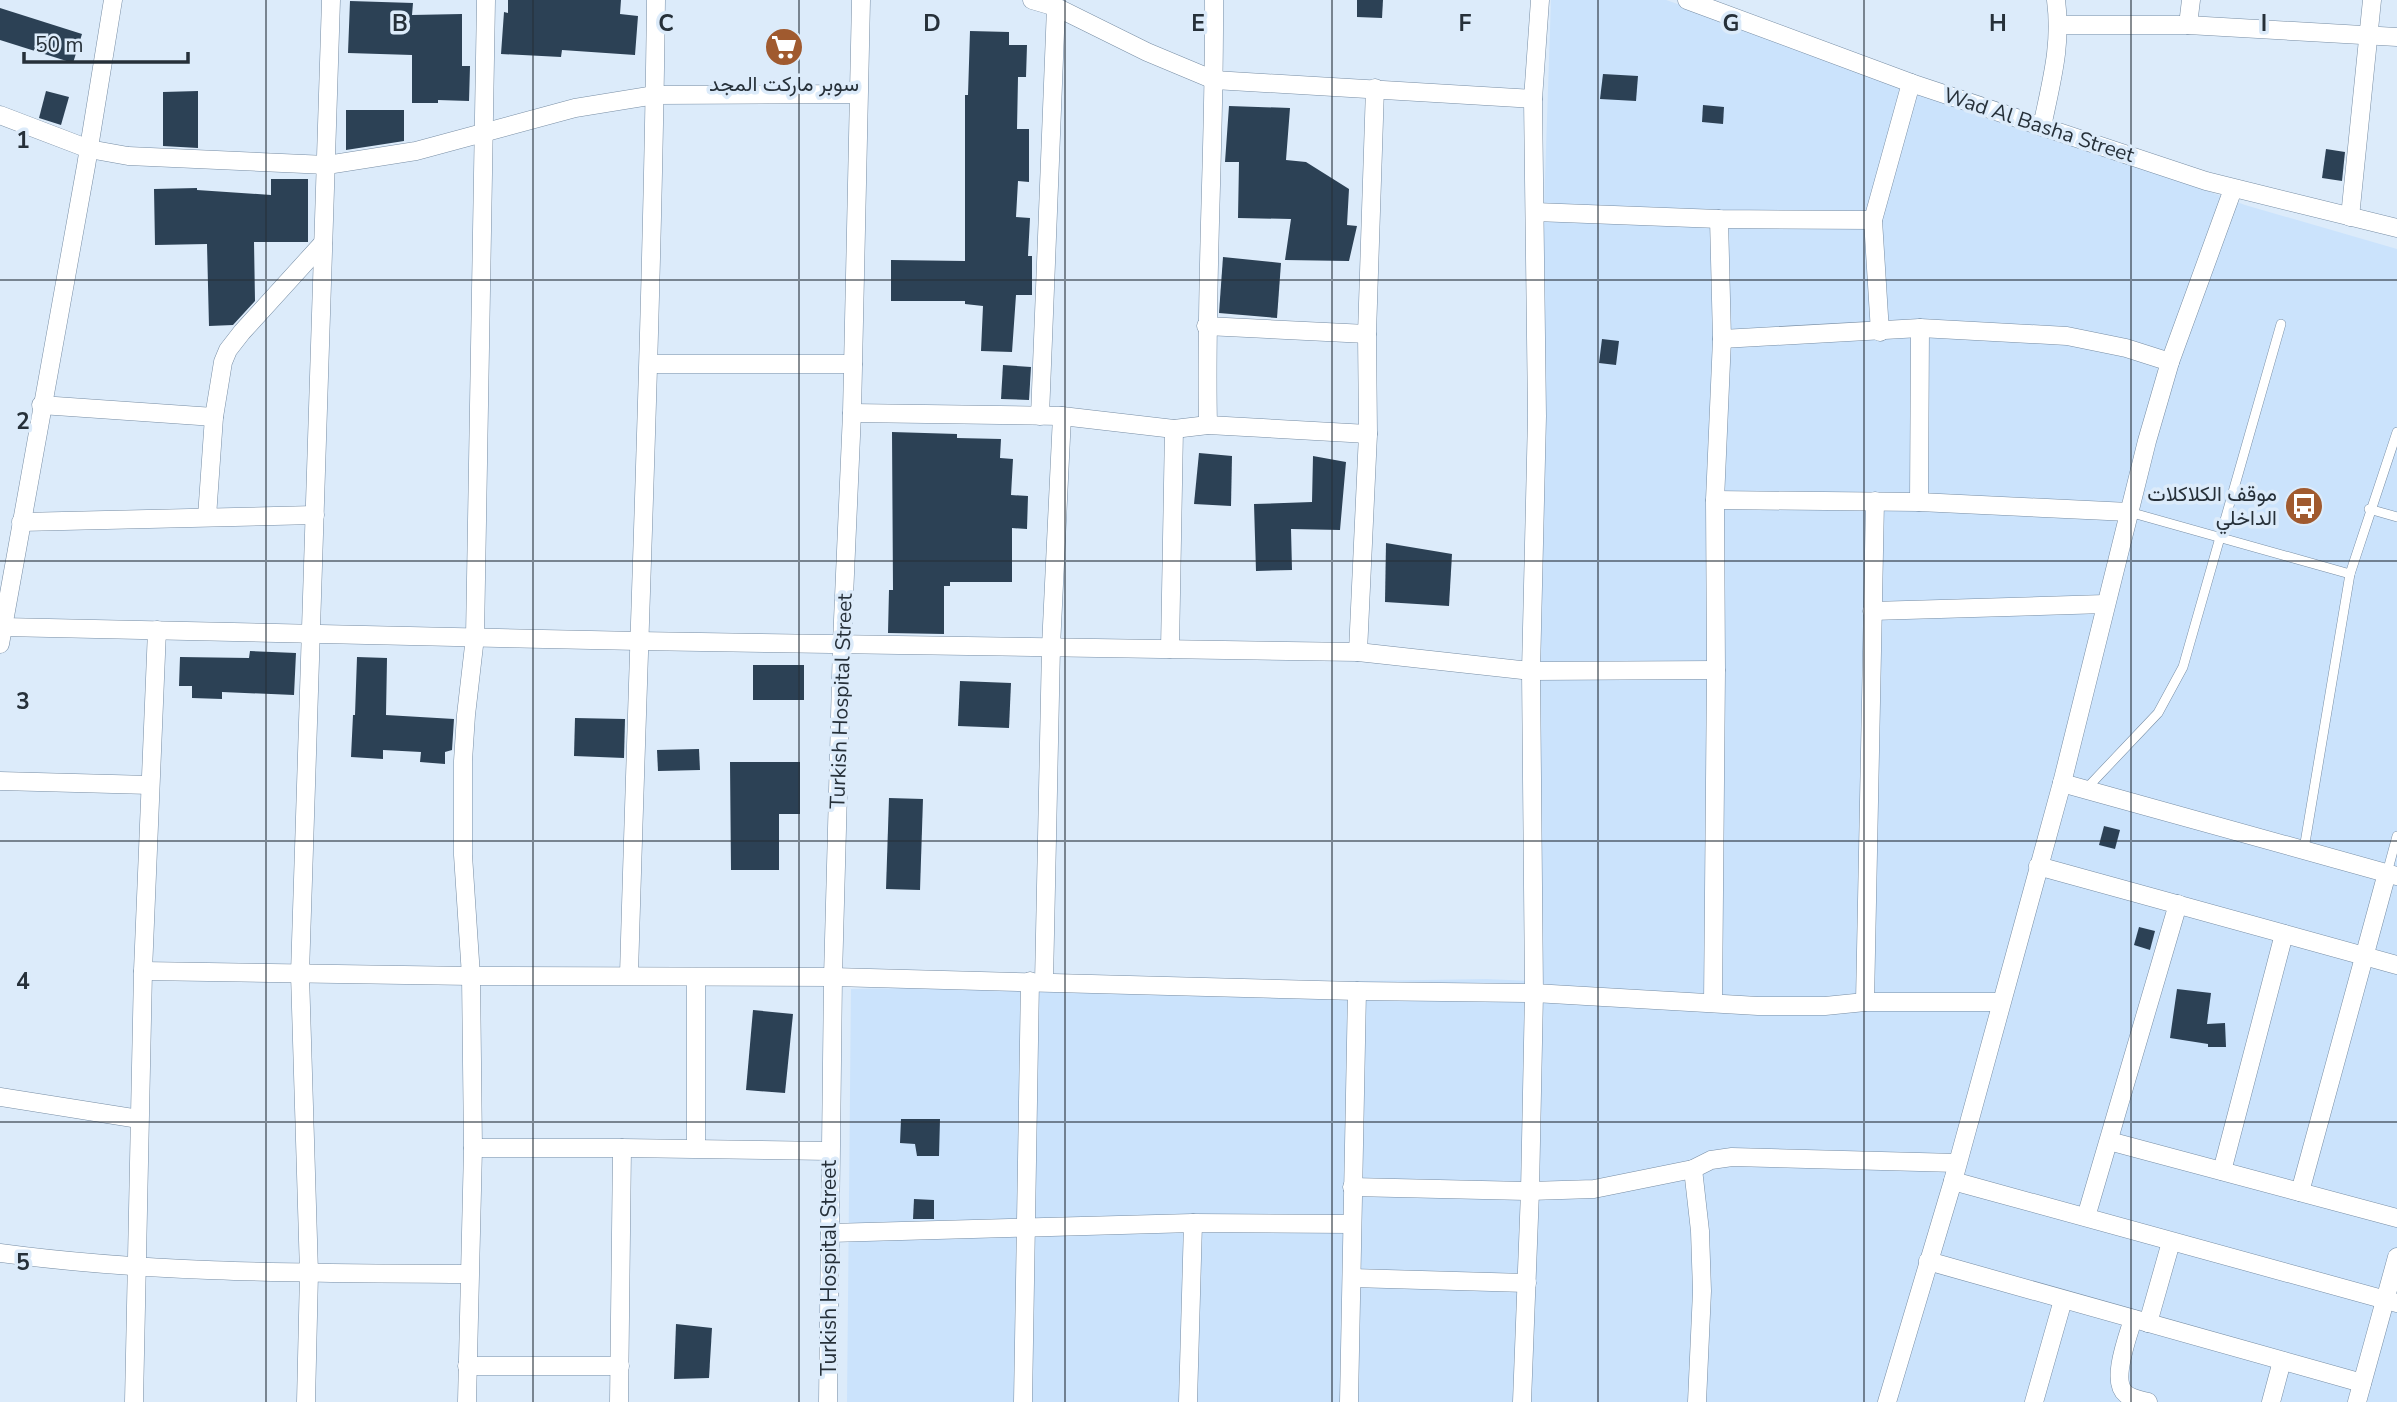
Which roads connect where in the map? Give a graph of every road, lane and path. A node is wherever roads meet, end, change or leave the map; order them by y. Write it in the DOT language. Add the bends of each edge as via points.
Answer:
graph roads {
  1 [pos="113,0"];
  2 [pos="331,0"];
  3 [pos="486,0"];
  4 [pos="656,0"];
  5 [pos="861,0"];
  6 [pos="1032,0"];
  7 [pos="1214,0"];
  8 [pos="1540,0"];
  9 [pos="2056,0"];
  10 [pos="2191,0"];
  11 [pos="2372,0"];
  12 [pos="1699,2"];
  13 [pos="1056,7"];
  14 [pos="2059,25"];
  15 [pos="2188,25"];
  16 [pos="2368,36"];
  17 [pos="2397,37"];
  18 [pos="1214,80"];
  19 [pos="1911,83"];
  20 [pos="1375,88"];
  21 [pos="858,94"];
  22 [pos="655,95"];
  23 [pos="1533,99"];
  24 [pos="0,115"];
  25 [pos="2042,127"];
  26 [pos="483,132"];
  27 [pos="89,149"];
  28 [pos="327,166"];
  29 [pos="2234,189"];
  30 [pos="1535,212"];
  31 [pos="2350,217"];
  32 [pos="1719,219"];
  33 [pos="1873,220"];
  34 [pos="2397,228"];
  35 [pos="323,243"];
  36 [pos="2281,324"];
  37 [pos="1206,326"];
  38 [pos="1920,328"];
  39 [pos="1880,332"];
  40 [pos="1367,334"];
  41 [pos="1722,339"];
  42 [pos="2170,362"];
  43 [pos="649,364"];
  44 [pos="853,364"];
  45 [pos="41,405"];
  46 [pos="852,413"];
  47 [pos="1040,416"];
  48 [pos="1062,416"];
  49 [pos="214,417"];
  50 [pos="1208,425"];
  51 [pos="1174,429"];
  52 [pos="2397,432"];
  53 [pos="1368,434"];
  54 [pos="1715,500"];
  55 [pos="1875,501"];
  56 [pos="1919,502"];
  57 [pos="2369,509"];
  58 [pos="2129,512"];
  59 [pos="315,514"];
  60 [pos="207,517"];
  61 [pos="2397,517"];
  62 [pos="21,522"];
  63 [pos="2220,537"];
  64 [pos="2350,573"];
  65 [pos="2105,604"];
  66 [pos="1872,611"];
  67 [pos="157,630"];
  68 [pos="311,634"];
  69 [pos="2,636"];
  70 [pos="475,637"];
  71 [pos="638,641"];
  72 [pos="842,643"];
  73 [pos="1051,647"];
  74 [pos="1170,649"];
  75 [pos="1359,652"];
  76 [pos="1716,670"];
  77 [pos="1531,671"];
  78 [pos="0,781"];
  79 [pos="2062,783"];
  80 [pos="150,785"];
  81 [pos="2086,789"];
  82 [pos="2397,836"];
  83 [pos="2304,849"];
  84 [pos="2038,866"];
  85 [pos="2392,874"];
  86 [pos="2178,904"];
  87 [pos="2284,934"];
  88 [pos="2365,956"];
  89 [pos="2397,965"];
  90 [pos="143,971"];
  91 [pos="300,974"];
  92 [pos="629,975"];
  93 [pos="471,976"];
  94 [pos="696,977"];
  95 [pos="833,977"];
  96 [pos="1037,981"];
  97 [pos="1357,991"];
  98 [pos="1534,993"];
  99 [pos="1865,1002"];
  100 [pos="2000,1002"];
  101 [pos="1713,1003"];
  102 [pos="0,1097"];
  103 [pos="139,1119"];
  104 [pos="2109,1141"];
  105 [pos="473,1148"];
  106 [pos="622,1148"];
  107 [pos="696,1148"];
  108 [pos="830,1151"];
  109 [pos="1693,1169"];
  110 [pos="2222,1171"];
  111 [pos="1955,1172"];
  112 [pos="1352,1187"];
  113 [pos="1530,1191"];
  114 [pos="2300,1192"];
  115 [pos="2086,1217"];
  116 [pos="2397,1218"];
  117 [pos="1193,1223"];
  118 [pos="1351,1224"];
  119 [pos="1026,1227"];
  120 [pos="830,1233"];
  121 [pos="2171,1242"];
  122 [pos="0,1253"];
  123 [pos="2397,1257"];
  124 [pos="1928,1261"];
  125 [pos="138,1267"];
  126 [pos="309,1273"];
  127 [pos="468,1274"];
  128 [pos="1352,1278"];
  129 [pos="1527,1283"];
  130 [pos="2063,1300"];
  131 [pos="2391,1302"];
  132 [pos="2140,1321"];
  133 [pos="2282,1361"];
  134 [pos="467,1366"];
  135 [pos="620,1366"];
  136 [pos="2362,1383"];
  137 [pos="134,1402"];
  138 [pos="306,1402"];
  139 [pos="467,1402"];
  140 [pos="619,1402"];
  141 [pos="828,1402"];
  142 [pos="1023,1402"];
  143 [pos="1188,1402"];
  144 [pos="1349,1402"];
  145 [pos="1522,1402"];
  146 [pos="1697,1402"];
  147 [pos="1887,1402"];
  148 [pos="2034,1402"];
  149 [pos="2148,1402"];
  150 [pos="2271,1402"];
  151 [pos="2357,1402"];
  1 -- 27 [label="street"];
  2 -- 28 [label="street"];
  3 -- 26 [label="street"];
  4 -- 22 [label="street"];
  5 -- 21 [label="street, Turkish Hospital Street"];
  6 -- 13 [label="street"];
  7 -- 18 [label="street"];
  8 -- 23 [label="street"];
  9 -- 14 [label="street"];
  10 -- 15 [label="street"];
  11 -- 16 [label="street"];
  12 -- 19 [label="street, Wad Al Basha Street"];
  13 -- 18 [label="street"];
  13 -- 47 [label="street"];
  14 -- 15 [label="street"];
  14 -- 25 [label="street"];
  15 -- 16 [label="street"];
  16 -- 17 [label="street"];
  16 -- 31 [label="street"];
  18 -- 20 [label="street"];
  18 -- 37 [label="street"];
  19 -- 25 [label="street, Wad Al Basha Street"];
  19 -- 33 [label="street"];
  20 -- 23 [label="street"];
  20 -- 40 [label="street"];
  21 -- 22 [label="street"];
  21 -- 44 [label="street, Turkish Hospital Street"];
  22 -- 26 [label="street" via="575,108"];
  22 -- 43 [label="street"];
  23 -- 30 [label="street"];
  24 -- 27 [label="street"];
  25 -- 29 [label="street, Wad Al Basha Street"];
  26 -- 28 [label="street" via="416,151"];
  26 -- 70 [label="street"];
  27 -- 28 [label="street" via="161,159"];
  27 -- 45 [label="street"];
  28 -- 35 [label="street"];
  29 -- 31 [label="street, Wad Al Basha Street"];
  29 -- 42 [label="street"];
  30 -- 32 [label="street"];
  30 -- 77 [label="street" via="1537,416"];
  31 -- 34 [label="street, Wad Al Basha Street"];
  32 -- 33 [label="street"];
  32 -- 41 [label="street"];
  33 -- 39 [label="street"];
  35 -- 49 [label="street" via="228,350"];
  35 -- 59 [label="street"];
  36 -- 63 [label="lane"];
  37 -- 40 [label="street"];
  37 -- 50 [label="street"];
  38 -- 39 [label="street"];
  38 -- 42 [label="street" via="2067,336"];
  38 -- 56 [label="street"];
  39 -- 41 [label="street"];
  40 -- 53 [label="street"];
  41 -- 54 [label="street"];
  42 -- 58 [label="street"];
  43 -- 44 [label="street"];
  43 -- 71 [label="street"];
  44 -- 46 [label="street, Turkish Hospital Street"];
  45 -- 49 [label="street"];
  45 -- 62 [label="street"];
  46 -- 47 [label="street"];
  46 -- 72 [label="street, Turkish Hospital Street"];
  47 -- 48 [label="street"];
  48 -- 51 [label="street"];
  48 -- 73 [label="street"];
  49 -- 60 [label="street"];
  50 -- 51 [label="street"];
  50 -- 53 [label="street"];
  51 -- 74 [label="street"];
  52 -- 57 [label="lane"];
  53 -- 75 [label="street"];
  54 -- 55 [label="street"];
  54 -- 76 [label="street"];
  55 -- 56 [label="street"];
  55 -- 66 [label="street"];
  56 -- 58 [label="street"];
  57 -- 61 [label="lane"];
  57 -- 64 [label="lane"];
  58 -- 63 [label="lane"];
  58 -- 65 [label="street"];
  59 -- 60 [label="street"];
  59 -- 68 [label="street"];
  60 -- 62 [label="street"];
  62 -- 69 [label="street"];
  63 -- 64 [label="lane"];
  63 -- 81 [label="lane" via="2174,687 2158,713"];
  64 -- 83 [label="lane"];
  65 -- 66 [label="street"];
  65 -- 79 [label="street"];
  66 -- 99 [label="street"];
  67 -- 68 [label="street"];
  67 -- 69 [label="street"];
  67 -- 80 [label="street"];
  68 -- 70 [label="street"];
  68 -- 91 [label="street"];
  70 -- 71 [label="street"];
  70 -- 93 [label="street" via="463,761"];
  71 -- 72 [label="street"];
  71 -- 92 [label="street"];
  72 -- 73 [label="street"];
  72 -- 95 [label="street, Turkish Hospital Street"];
  73 -- 74 [label="street"];
  73 -- 96 [label="street"];
  74 -- 75 [label="street"];
  75 -- 77 [label="street"];
  76 -- 77 [label="street"];
  76 -- 101 [label="street"];
  77 -- 98 [label="street"];
  78 -- 80 [label="street"];
  79 -- 81 [label="street"];
  79 -- 84 [label="street"];
  80 -- 90 [label="street"];
  81 -- 83 [label="street"];
  82 -- 85 [label="lane"];
  83 -- 85 [label="street"];
  84 -- 86 [label="street"];
  84 -- 100 [label="street"];
  85 -- 88 [label="street"];
  86 -- 87 [label="street"];
  86 -- 104 [label="street"];
  87 -- 88 [label="street"];
  87 -- 110 [label="street"];
  88 -- 89 [label="street"];
  88 -- 114 [label="street"];
  90 -- 91 [label="street"];
  90 -- 103 [label="street"];
  91 -- 93 [label="street"];
  91 -- 126 [label="street"];
  92 -- 93 [label="street"];
  92 -- 94 [label="street"];
  93 -- 105 [label="street"];
  94 -- 95 [label="street"];
  94 -- 107 [label="street"];
  95 -- 96 [label="street"];
  95 -- 108 [label="street, Turkish Hospital Street"];
  96 -- 97 [label="street"];
  96 -- 119 [label="street"];
  97 -- 98 [label="street"];
  97 -- 112 [label="street"];
  98 -- 101 [label="street"];
  98 -- 113 [label="street"];
  99 -- 100 [label="street"];
  99 -- 101 [label="street" via="1825,1006"];
  100 -- 111 [label="street"];
  102 -- 103 [label="street"];
  103 -- 125 [label="street"];
  104 -- 110 [label="street"];
  104 -- 115 [label="street"];
  105 -- 106 [label="street"];
  105 -- 127 [label="street"];
  106 -- 107 [label="street"];
  106 -- 135 [label="street"];
  107 -- 108 [label="street"];
  108 -- 120 [label="street, Turkish Hospital Street"];
  109 -- 111 [label="street" via="1732,1157"];
  109 -- 113 [label="street" via="1594,1189"];
  109 -- 146 [label="street" via="1702,1290"];
  110 -- 114 [label="street"];
  111 -- 115 [label="street"];
  111 -- 124 [label="street"];
  112 -- 113 [label="street"];
  112 -- 118 [label="street"];
  113 -- 129 [label="street"];
  114 -- 116 [label="street"];
  115 -- 121 [label="street"];
  117 -- 118 [label="street"];
  117 -- 119 [label="street"];
  117 -- 143 [label="street"];
  118 -- 128 [label="street"];
  119 -- 120 [label="street"];
  119 -- 142 [label="street"];
  120 -- 141 [label="street, Turkish Hospital Street"];
  121 -- 131 [label="street"];
  121 -- 132 [label="street"];
  122 -- 125 [label="street"];
  123 -- 131 [label="street"];
  124 -- 130 [label="street"];
  124 -- 147 [label="street"];
  125 -- 126 [label="street"];
  125 -- 137 [label="street"];
  126 -- 127 [label="street"];
  126 -- 138 [label="street"];
  127 -- 134 [label="street"];
  128 -- 129 [label="street"];
  128 -- 144 [label="street"];
  129 -- 145 [label="street"];
  130 -- 132 [label="street"];
  130 -- 148 [label="street"];
  131 -- 136 [label="street"];
  132 -- 133 [label="street"];
  132 -- 149 [label="street" via="2120,1369 2119,1384 2125,1394"];
  133 -- 136 [label="street"];
  133 -- 150 [label="street"];
  134 -- 135 [label="street"];
  134 -- 139 [label="street"];
  135 -- 140 [label="street"];
  136 -- 151 [label="street"];
}
